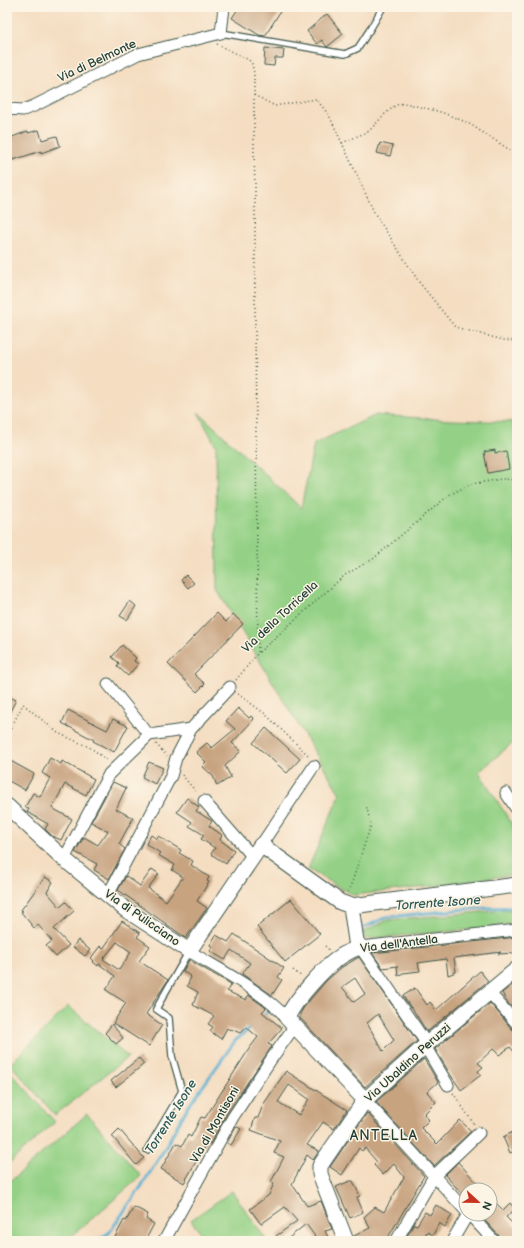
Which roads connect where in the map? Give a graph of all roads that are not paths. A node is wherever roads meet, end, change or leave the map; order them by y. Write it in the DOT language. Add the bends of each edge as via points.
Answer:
graph roads {
  1 [pos="224,7"];
  2 [pos="383,7"];
  3 [pos="221,33"];
  4 [pos="7,109"];
  5 [pos="108,684"];
  6 [pos="230,688"];
  7 [pos="191,729"];
  8 [pos="148,735"];
  9 [pos="314,766"];
  10 [pos="506,793"];
  11 [pos="204,801"];
  12 [pos="7,806"];
  13 [pos="517,810"];
  14 [pos="257,851"];
  15 [pos="64,859"];
  16 [pos="517,885"];
  17 [pos="108,895"];
  18 [pos="349,899"];
  19 [pos="517,930"];
  20 [pos="360,947"];
  21 [pos="189,951"];
  22 [pos="517,970"];
  23 [pos="490,993"];
  24 [pos="290,1022"];
  25 [pos="517,1024"];
  26 [pos="427,1044"];
  27 [pos="448,1085"];
  28 [pos="365,1100"];
  29 [pos="480,1133"];
  30 [pos="147,1150"];
  31 [pos="434,1176"];
  32 [pos="458,1202"];
  33 [pos="463,1222"];
  34 [pos="476,1222"];
  35 [pos="164,1241"];
  36 [pos="346,1241"];
  37 [pos="396,1241"];
  38 [pos="452,1241"];
  39 [pos="494,1241"];
  1 -- 3 [label="street"];
  2 -- 3 [label="lane" via="358,48 345,54"];
  3 -- 4 [label="street, Via di Belmonte" via="138,54 34,106 23,110"];
  5 -- 8 [label="street"];
  6 -- 7 [label="street"];
  7 -- 8 [label="street"];
  7 -- 17 [label="street" via="176,758 171,776"];
  8 -- 15 [label="street" via="113,770"];
  9 -- 14 [label="street"];
  10 -- 13 [label="street"];
  11 -- 14 [label="street"];
  12 -- 15 [label="street, Via di Pulicciano"];
  14 -- 18 [label="street" via="340,902"];
  14 -- 21 [label="street"];
  15 -- 17 [label="street, Via di Pulicciano"];
  16 -- 18 [label="street"];
  17 -- 21 [label="street, Via di Pulicciano" via="126,910"];
  18 -- 20 [label="street" via="356,941"];
  19 -- 20 [label="street, Via dell'Antella"];
  20 -- 24 [label="street, Via dell'Antella" via="342,955 320,974 291,1008"];
  20 -- 26 [label="street"];
  21 -- 24 [label="street, Via di Pulicciano" via="256,992"];
  21 -- 30 [label="lane" via="156,1009 169,1018 172,1056 182,1091"];
  22 -- 23 [label="street, Via Ubaldino Peruzzi"];
  23 -- 25 [label="street"];
  23 -- 26 [label="street, Via Ubaldino Peruzzi"];
  24 -- 28 [label="street"];
  24 -- 35 [label="street, Via di Montisoni" via="272,1058 233,1117"];
  26 -- 27 [label="street" via="428,1051"];
  26 -- 28 [label="street, Via Ubaldino Peruzzi"];
  28 -- 31 [label="street"];
  28 -- 36 [label="street, Via Ubaldino Peruzzi" via="320,1166 322,1182"];
  29 -- 31 [label="street"];
  31 -- 32 [label="street"];
  31 -- 37 [label="street"];
  33 -- 38 [label="street"];
  34 -- 39 [label="street"];
}
